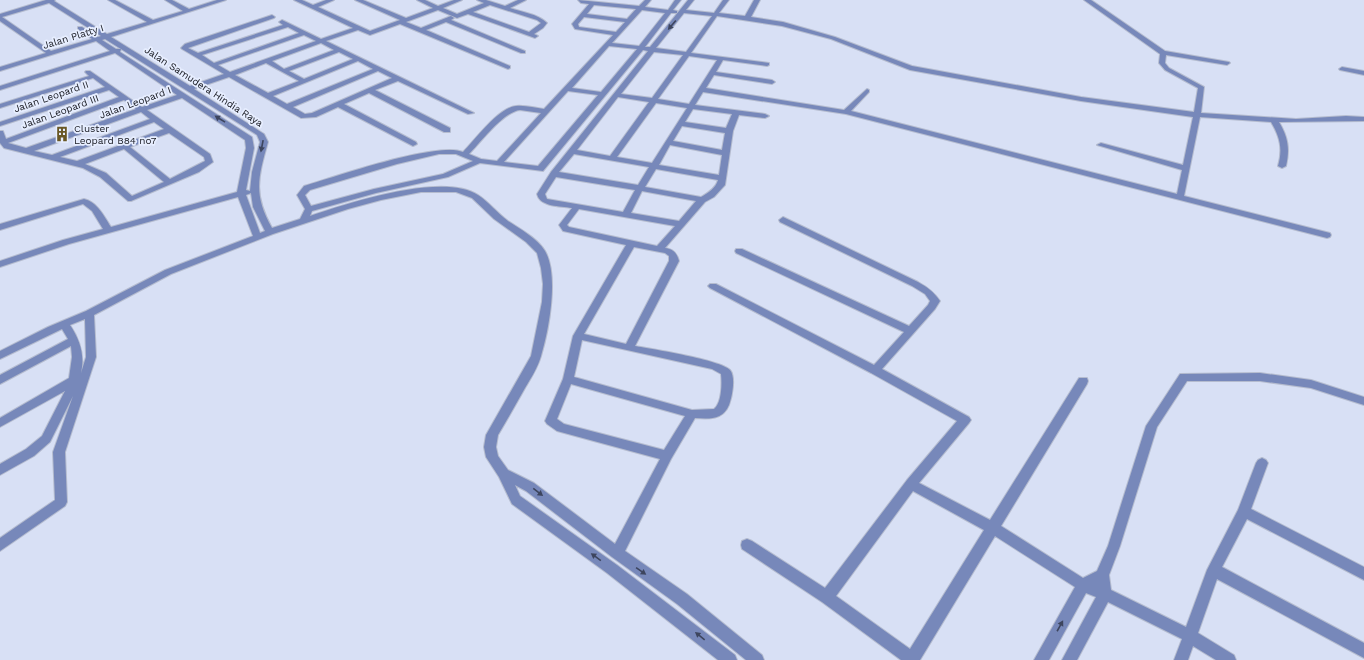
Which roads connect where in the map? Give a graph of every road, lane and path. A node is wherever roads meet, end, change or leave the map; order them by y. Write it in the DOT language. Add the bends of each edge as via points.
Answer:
graph roads {
  1 [pos="51,0"];
  2 [pos="111,0"];
  3 [pos="168,0"];
  4 [pos="223,0"];
  5 [pos="297,0"];
  6 [pos="331,0"];
  7 [pos="358,0"];
  8 [pos="420,0"];
  9 [pos="459,0"];
  10 [pos="482,0"];
  11 [pos="523,0"];
  12 [pos="581,0"];
  13 [pos="648,0"];
  14 [pos="678,0"];
  15 [pos="691,0"];
  16 [pos="726,0"];
  17 [pos="757,0"];
  18 [pos="1087,0"];
  19 [pos="42,3"];
  20 [pos="593,3"];
  21 [pos="490,4"];
  22 [pos="313,7"];
  23 [pos="438,8"];
  24 [pos="505,8"];
  25 [pos="641,8"];
  26 [pos="188,11"];
  27 [pos="670,11"];
  28 [pos="468,12"];
  29 [pos="681,12"];
  30 [pos="266,14"];
  31 [pos="583,15"];
  32 [pos="715,15"];
  33 [pos="457,16"];
  34 [pos="0,17"];
  35 [pos="272,17"];
  36 [pos="747,18"];
  37 [pos="446,20"];
  38 [pos="403,21"];
  39 [pos="629,21"];
  40 [pos="152,22"];
  41 [pos="288,25"];
  42 [pos="358,28"];
  43 [pos="421,30"];
  44 [pos="304,33"];
  45 [pos="618,34"];
  46 [pos="106,36"];
  47 [pos="97,39"];
  48 [pos="321,41"];
  49 [pos="176,43"];
  50 [pos="609,44"];
  51 [pos="184,47"];
  52 [pos="641,48"];
  53 [pos="652,49"];
  54 [pos="339,50"];
  55 [pos="121,51"];
  56 [pos="523,52"];
  57 [pos="50,53"];
  58 [pos="1163,53"];
  59 [pos="687,54"];
  60 [pos="197,55"];
  61 [pos="721,58"];
  62 [pos="359,60"];
  63 [pos="267,61"];
  64 [pos="1227,63"];
  65 [pos="213,64"];
  66 [pos="767,64"];
  67 [pos="508,67"];
  68 [pos="0,68"];
  69 [pos="378,69"];
  70 [pos="1342,69"];
  71 [pos="284,70"];
  72 [pos="712,73"];
  73 [pos="1364,73"];
  74 [pos="230,75"];
  75 [pos="398,78"];
  76 [pos="304,81"];
  77 [pos="772,82"];
  78 [pos="0,88"];
  79 [pos="109,88"];
  80 [pos="189,89"];
  81 [pos="568,89"];
  82 [pos="369,90"];
  83 [pos="703,90"];
  84 [pos="867,91"];
  85 [pos="602,94"];
  86 [pos="183,95"];
  87 [pos="616,95"];
  88 [pos="266,96"];
  89 [pos="124,98"];
  90 [pos="207,100"];
  91 [pos="654,100"];
  92 [pos="197,104"];
  93 [pos="338,104"];
  94 [pos="0,106"];
  95 [pos="692,106"];
  96 [pos="286,107"];
  97 [pos="141,110"];
  98 [pos="547,112"];
  99 [pos="846,112"];
  100 [pos="470,113"];
  101 [pos="736,113"];
  102 [pos="1197,115"];
  103 [pos="765,116"];
  104 [pos="1364,119"];
  105 [pos="153,120"];
  106 [pos="1274,120"];
  107 [pos="0,124"];
  108 [pos="681,124"];
  109 [pos="169,130"];
  110 [pos="447,130"];
  111 [pos="728,131"];
  112 [pos="0,133"];
  113 [pos="668,143"];
  114 [pos="413,144"];
  115 [pos="3,145"];
  116 [pos="1101,145"];
  117 [pos="124,146"];
  118 [pos="26,151"];
  119 [pos="572,151"];
  120 [pos="725,153"];
  121 [pos="465,154"];
  122 [pos="51,158"];
  123 [pos="612,159"];
  124 [pos="479,161"];
  125 [pos="77,164"];
  126 [pos="499,164"];
  127 [pos="654,166"];
  128 [pos="1282,166"];
  129 [pos="1187,169"];
  130 [pos="554,174"];
  131 [pos="722,178"];
  132 [pos="169,182"];
  133 [pos="640,188"];
  134 [pos="255,190"];
  135 [pos="241,193"];
  136 [pos="1180,198"];
  137 [pos="702,200"];
  138 [pos="577,206"];
  139 [pos="309,209"];
  140 [pos="626,214"];
  141 [pos="304,220"];
  142 [pos="783,220"];
  143 [pos="679,224"];
  144 [pos="0,227"];
  145 [pos="108,230"];
  146 [pos="270,232"];
  147 [pos="1327,235"];
  148 [pos="257,236"];
  149 [pos="631,244"];
  150 [pos="660,248"];
  151 [pos="739,251"];
  152 [pos="0,264"];
  153 [pos="713,286"];
  154 [pos="89,313"];
  155 [pos="64,324"];
  156 [pos="911,331"];
  157 [pos="578,336"];
  158 [pos="74,340"];
  159 [pos="629,348"];
  160 [pos="0,355"];
  161 [pos="875,370"];
  162 [pos="568,379"];
  163 [pos="0,380"];
  164 [pos="74,380"];
  165 [pos="1083,381"];
  166 [pos="1364,401"];
  167 [pos="692,414"];
  168 [pos="0,423"];
  169 [pos="667,456"];
  170 [pos="1262,463"];
  171 [pos="0,470"];
  172 [pos="504,474"];
  173 [pos="911,484"];
  174 [pos="1244,511"];
  175 [pos="993,528"];
  176 [pos="0,545"];
  177 [pos="747,545"];
  178 [pos="617,554"];
  179 [pos="1214,570"];
  180 [pos="1364,574"];
  181 [pos="1102,575"];
  182 [pos="1083,585"];
  183 [pos="1106,594"];
  184 [pos="827,597"];
  185 [pos="1190,636"];
  186 [pos="1364,651"];
  187 [pos="730,660"];
  188 [pos="757,660"];
  189 [pos="1041,660"];
  190 [pos="1069,660"];
  191 [pos="1181,660"];
  192 [pos="1229,660"];
  1 -- 19 [label="street"];
  1 -- 46 [label="street, Jalan Samudera Hindia Raya"];
  2 -- 40 [label="street"];
  3 -- 26 [label="street"];
  4 -- 26 [label="street, Jalan Platty I"];
  5 -- 22 [label="street"];
  6 -- 22 [label="street"];
  7 -- 38 [label="street"];
  8 -- 23 [label="street"];
  9 -- 23 [label="street"];
  10 -- 21 [label="street"];
  11 -- 24 [label="street"];
  12 -- 20 [label="street"];
  13 -- 25 [label="street"];
  14 -- 27 [label="street"];
  15 -- 29 [label="street"];
  16 -- 32 [label="street"];
  17 -- 36 [label="street"];
  18 -- 58 [label="street"];
  19 -- 34 [label="street"];
  19 -- 47 [label="street, Jalan Samudera Hindia Raya"];
  20 -- 25 [label="street"];
  20 -- 31 [label="street"];
  21 -- 24 [label="street"];
  21 -- 28 [label="street"];
  22 -- 42 [label="street"];
  23 -- 33 [label="street"];
  23 -- 38 [label="street"];
  24 -- 28 [label="street" via="544,23 532,35"];
  25 -- 27 [label="street"];
  25 -- 39 [label="street"];
  26 -- 40 [label="street, Jalan Platty I"];
  27 -- 29 [label="street"];
  27 -- 52 [label="street"];
  28 -- 33 [label="street"];
  29 -- 32 [label="street"];
  29 -- 53 [label="street, one-way"];
  30 -- 35 [label="street"];
  31 -- 39 [label="street"];
  31 -- 45 [label="street" via="575,24 577,28"];
  32 -- 36 [label="street"];
  32 -- 59 [label="street"];
  33 -- 37 [label="street"];
  34 -- 57 [label="street"];
  35 -- 41 [label="street"];
  35 -- 51 [label="street"];
  36 -- 102 [label="street" via="821,34 897,64 928,72 1081,99"];
  37 -- 43 [label="street"];
  37 -- 56 [label="street"];
  38 -- 42 [label="street" via="370,33"];
  38 -- 43 [label="street"];
  39 -- 45 [label="street"];
  40 -- 46 [label="street, Jalan Platty I"];
  41 -- 44 [label="street"];
  41 -- 60 [label="street"];
  42 -- 48 [label="street"];
  43 -- 67 [label="street"];
  44 -- 48 [label="street"];
  44 -- 65 [label="street"];
  45 -- 50 [label="street"];
  46 -- 47 [label="street, Jalan Platty I"];
  46 -- 55 [label="street, Jalan Samudera Hindia Raya"];
  47 -- 55 [label="street, Jalan Samudera Hindia Raya"];
  47 -- 57 [label="street, Jalan Platty I"];
  48 -- 54 [label="street"];
  48 -- 63 [label="street"];
  49 -- 51 [label="street"];
  50 -- 52 [label="street"];
  50 -- 81 [label="street"];
  51 -- 60 [label="street"];
  52 -- 53 [label="street"];
  52 -- 85 [label="street"];
  53 -- 59 [label="street"];
  53 -- 87 [label="street"];
  54 -- 62 [label="street"];
  54 -- 71 [label="street"];
  55 -- 78 [label="street"];
  55 -- 80 [label="street, Jalan Samudera Hindia Raya" via="131,52"];
  55 -- 86 [label="street, Jalan Samudera Hindia Raya"];
  57 -- 68 [label="street, Jalan Platty I"];
  58 -- 64 [label="street"];
  58 -- 102 [label="street" via="1163,66 1201,87"];
  59 -- 61 [label="street"];
  59 -- 91 [label="street"];
  60 -- 65 [label="street"];
  61 -- 66 [label="street"];
  61 -- 72 [label="street"];
  62 -- 69 [label="street"];
  62 -- 76 [label="street"];
  63 -- 71 [label="street"];
  63 -- 74 [label="street"];
  65 -- 74 [label="street"];
  69 -- 75 [label="street"];
  69 -- 96 [label="street"];
  70 -- 73 [label="street"];
  71 -- 76 [label="street"];
  72 -- 77 [label="street"];
  72 -- 83 [label="street"];
  74 -- 80 [label="street"];
  74 -- 88 [label="street"];
  75 -- 82 [label="street"];
  75 -- 100 [label="street"];
  76 -- 88 [label="street"];
  79 -- 89 [label="street"];
  79 -- 94 [label="street" via="91,74"];
  79 -- 107 [label="street, Jalan Leopard II"];
  80 -- 90 [label="street, Jalan Samudera Hindia Raya"];
  81 -- 85 [label="street"];
  81 -- 98 [label="street"];
  82 -- 93 [label="street"];
  82 -- 110 [label="street"];
  83 -- 95 [label="street"];
  83 -- 99 [label="street"];
  84 -- 99 [label="street"];
  85 -- 126 [label="street" via="540,170"];
  86 -- 92 [label="street, Jalan Samudera Hindia Raya"];
  86 -- 97 [label="street, Jalan Leopard I"];
  87 -- 91 [label="street"];
  87 -- 119 [label="street"];
  88 -- 96 [label="street"];
  89 -- 97 [label="street"];
  89 -- 115 [label="street, Jalan Leopard III"];
  90 -- 92 [label="street"];
  90 -- 134 [label="street, Jalan Samudera Hindia Raya, one-way" via="263,137"];
  91 -- 95 [label="street"];
  91 -- 123 [label="street"];
  135 -- 92 [label="street, Jalan Samudera Hindia Raya, one-way" via="250,148 249,139"];
  93 -- 96 [label="street" via="304,116"];
  93 -- 114 [label="street"];
  95 -- 101 [label="street"];
  95 -- 108 [label="street"];
  97 -- 105 [label="street"];
  97 -- 118 [label="street, Jalan Leopard I"];
  98 -- 121 [label="street" via="515,108 503,116"];
  98 -- 126 [label="street"];
  99 -- 136 [label="street"];
  101 -- 103 [label="street"];
  101 -- 111 [label="street"];
  102 -- 106 [label="street"];
  102 -- 129 [label="street"];
  104 -- 106 [label="street"];
  105 -- 109 [label="street"];
  105 -- 122 [label="street"];
  106 -- 128 [label="street" via="1286,144"];
  108 -- 111 [label="street"];
  108 -- 113 [label="street"];
  109 -- 117 [label="street"];
  109 -- 132 [label="street" via="207,156 210,162"];
  111 -- 120 [label="street"];
  112 -- 115 [label="street"];
  113 -- 120 [label="street"];
  113 -- 127 [label="street"];
  115 -- 118 [label="street"];
  116 -- 129 [label="street"];
  117 -- 125 [label="street"];
  117 -- 132 [label="street"];
  118 -- 122 [label="street"];
  119 -- 123 [label="street"];
  119 -- 130 [label="street"];
  120 -- 131 [label="street"];
  121 -- 124 [label="street"];
  121 -- 139 [label="street" via="449,151 432,154 312,186 301,195"];
  122 -- 125 [label="street"];
  123 -- 127 [label="street"];
  124 -- 126 [label="street"];
  124 -- 139 [label="street" via="443,175"];
  125 -- 132 [label="street" via="98,172 131,199"];
  127 -- 131 [label="street"];
  127 -- 133 [label="street"];
  129 -- 136 [label="street"];
  130 -- 133 [label="street"];
  130 -- 138 [label="street" via="541,192 542,199"];
  131 -- 137 [label="street" via="719,187"];
  133 -- 137 [label="street"];
  133 -- 140 [label="street"];
  134 -- 135 [label="street"];
  134 -- 146 [label="street, Jalan Samudera Hindia Raya" via="256,204"];
  135 -- 145 [label="street"];
  135 -- 148 [label="street"];
  136 -- 147 [label="street"];
  137 -- 143 [label="street"];
  138 -- 140 [label="street"];
  138 -- 149 [label="street" via="563,225 566,229"];
  139 -- 141 [label="street"];
  140 -- 143 [label="street"];
  141 -- 146 [label="street"];
  141 -- 172 [label="street" via="403,193 436,189 457,190 482,201 497,217 541,252 548,284 540,341 529,371 492,435 492,457"];
  142 -- 156 [label="street" via="928,292 935,301"];
  143 -- 150 [label="street"];
  144 -- 145 [label="street" via="84,201 89,203"];
  145 -- 152 [label="street"];
  146 -- 148 [label="street"];
  148 -- 154 [label="street" via="168,272"];
  149 -- 150 [label="street"];
  149 -- 157 [label="street"];
  150 -- 159 [label="street" via="673,255 674,261"];
  151 -- 156 [label="street"];
  153 -- 161 [label="street"];
  154 -- 155 [label="street"];
  154 -- 176 [label="street" via="91,356 60,452 61,502"];
  155 -- 158 [label="street"];
  155 -- 160 [label="street"];
  156 -- 161 [label="street"];
  157 -- 159 [label="street"];
  157 -- 162 [label="street"];
  158 -- 163 [label="street"];
  158 -- 164 [label="street" via="79,365"];
  159 -- 167 [label="street" via="725,370 727,374 724,405 721,411"];
  161 -- 173 [label="street" via="965,420"];
  162 -- 167 [label="street"];
  162 -- 169 [label="street" via="551,422 553,424"];
  164 -- 168 [label="street"];
  164 -- 171 [label="street" via="47,439"];
  165 -- 175 [label="street"];
  166 -- 181 [label="street" via="1311,384 1260,377 1184,377 1152,426 1114,546"];
  167 -- 169 [label="street"];
  169 -- 178 [label="street"];
  170 -- 174 [label="street"];
  172 -- 178 [label="street, one-way" via="530,486"];
  187 -- 172 [label="street, one-way" via="618,573 516,500"];
  173 -- 175 [label="street"];
  173 -- 184 [label="street"];
  174 -- 179 [label="street"];
  174 -- 180 [label="street"];
  175 -- 182 [label="street"];
  175 -- 184 [label="street" via="912,659"];
  177 -- 184 [label="street"];
  178 -- 188 [label="street, one-way" via="682,600"];
  179 -- 185 [label="street"];
  179 -- 186 [label="street"];
  181 -- 182 [label="street"];
  181 -- 183 [label="street"];
  182 -- 183 [label="street"];
  189 -- 182 [label="street, one-way"];
  183 -- 185 [label="street"];
  183 -- 190 [label="street"];
  185 -- 191 [label="street"];
  185 -- 192 [label="street"];
}
